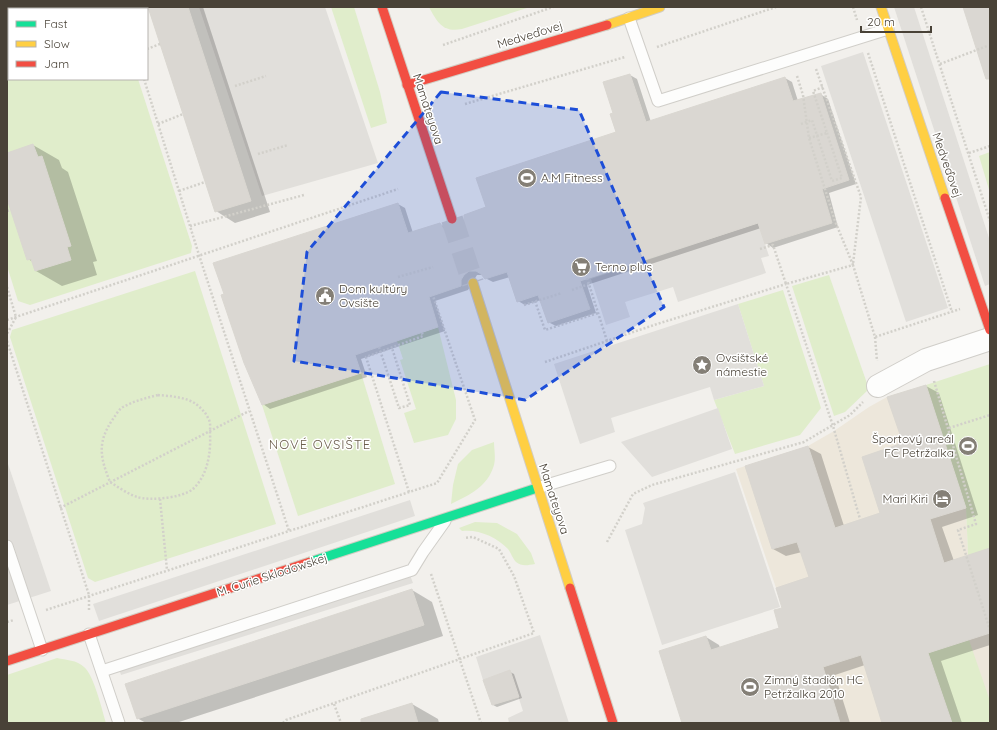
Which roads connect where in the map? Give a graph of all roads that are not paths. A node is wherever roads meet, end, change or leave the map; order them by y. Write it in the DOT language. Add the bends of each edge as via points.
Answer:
graph roads {
  1 [pos="382,7"];
  2 [pos="660,7"];
  3 [pos="881,7"];
  4 [pos="629,18"];
  5 [pos="888,29"];
  6 [pos="407,85"];
  7 [pos="452,219"];
  8 [pos="473,283"];
  9 [pos="990,330"];
  10 [pos="990,339"];
  11 [pos="878,386"];
  12 [pos="610,466"];
  13 [pos="537,488"];
  14 [pos="447,518"];
  15 [pos="7,546"];
  16 [pos="89,634"];
  17 [pos="42,650"];
  18 [pos="7,661"];
  19 [pos="102,671"];
  20 [pos="119,723"];
  21 [pos="613,723"];
  1 -- 6 [label="street, Mamateyova"];
  2 -- 4 [label="street, Medveďovej"];
  3 -- 5 [label="street, Medveďovej"];
  4 -- 5 [label="lane" via="658,102"];
  4 -- 6 [label="street, Medveďovej"];
  5 -- 9 [label="street, Medveďovej"];
  6 -- 7 [label="street, Mamateyova"];
  8 -- 13 [label="street, Mamateyova"];
  10 -- 11 [label="street" via="926,360"];
  12 -- 13 [label="lane"];
  13 -- 14 [label="street, M. Curie Sklodowskej"];
  13 -- 21 [label="street, Mamateyova"];
  14 -- 16 [label="street, M. Curie Sklodowskej"];
  14 -- 19 [label="lane" via="412,570"];
  15 -- 17 [label="lane"];
  16 -- 17 [label="street, M. Curie Sklodowskej"];
  16 -- 19 [label="lane"];
  17 -- 18 [label="street, M. Curie Sklodowskej"];
  19 -- 20 [label="lane"];
}
